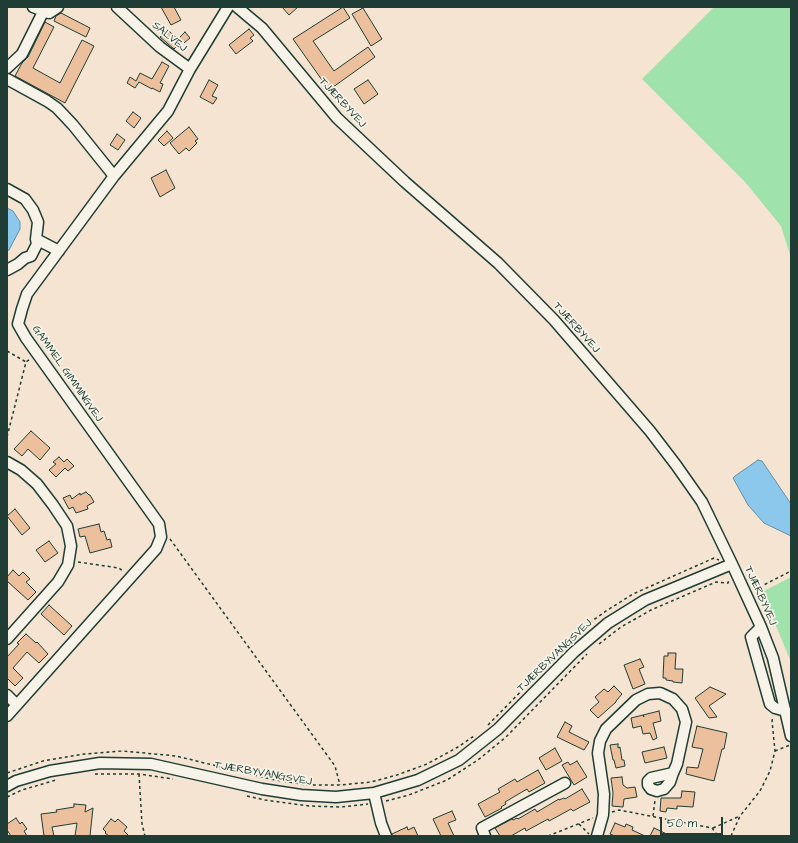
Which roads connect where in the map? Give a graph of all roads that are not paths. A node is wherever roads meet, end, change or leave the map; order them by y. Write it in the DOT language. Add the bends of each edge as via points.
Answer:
graph roads {
  1 [pos="33,7"];
  2 [pos="58,7"];
  3 [pos="117,7"];
  4 [pos="228,7"];
  5 [pos="237,7"];
  6 [pos="43,12"];
  7 [pos="7,68"];
  8 [pos="190,69"];
  9 [pos="7,79"];
  10 [pos="114,176"];
  11 [pos="7,189"];
  12 [pos="36,239"];
  13 [pos="59,251"];
  14 [pos="7,270"];
  15 [pos="7,462"];
  16 [pos="732,564"];
  17 [pos="761,627"];
  18 [pos="7,639"];
  19 [pos="7,695"];
  20 [pos="17,705"];
  21 [pos="786,711"];
  22 [pos="7,716"];
  23 [pos="791,736"];
  24 [pos="673,773"];
  25 [pos="564,783"];
  26 [pos="7,786"];
  27 [pos="374,793"];
  28 [pos="386,836"];
  29 [pos="485,836"];
  30 [pos="597,836"];
  1 -- 6 [label="street"];
  2 -- 6 [label="street" via="49,13"];
  3 -- 8 [label="street, SALVEJ" via="160,47"];
  4 -- 8 [label="street, GAMMEL GIMMINGVEJ"];
  5 -- 16 [label="street, TJÆRBYVEJ" via="262,28 337,118 405,182 498,263 554,320 676,465 702,502"];
  6 -- 7 [label="street" via="22,54"];
  8 -- 10 [label="street, GAMMEL GIMMINGVEJ" via="168,111"];
  9 -- 10 [label="street" via="57,108"];
  10 -- 13 [label="street, GAMMEL GIMMINGVEJ"];
  11 -- 12 [label="street" via="26,199 33,210 38,222"];
  12 -- 13 [label="street"];
  12 -- 14 [label="street" via="37,244 31,256"];
  13 -- 20 [label="street, GAMMEL GIMMINGVEJ" via="27,294 18,324 159,524 161,537 156,549"];
  15 -- 18 [label="street" via="37,484 67,526 72,546 68,565 58,582"];
  16 -- 17 [label="street, TJÆRBYVEJ"];
  16 -- 27 [label="street, TJÆRBYVANGSVEJ" via="645,600 608,623 574,652 498,729 459,760 418,780"];
  17 -- 21 [label="street, TJÆRBYVEJ" via="773,658"];
  17 -- 21 [label="street" via="751,637 770,704"];
  19 -- 20 [label="street"];
  20 -- 22 [label="street, GAMMEL GIMMINGVEJ"];
  21 -- 23 [label="street, TJÆRBYVEJ"];
  24 -- 24 [label="street" via="664,789 657,791 648,786 651,778"];
  24 -- 30 [label="street" via="686,722 682,709 672,699 660,693 648,694 636,700 606,729 600,741 598,753 604,794 603,815"];
  25 -- 29 [label="street" via="482,828"];
  26 -- 27 [label="street, TJÆRBYVANGSVEJ" via="50,771 100,763 151,764 262,789 301,795 336,797"];
  27 -- 28 [label="street"];
}
